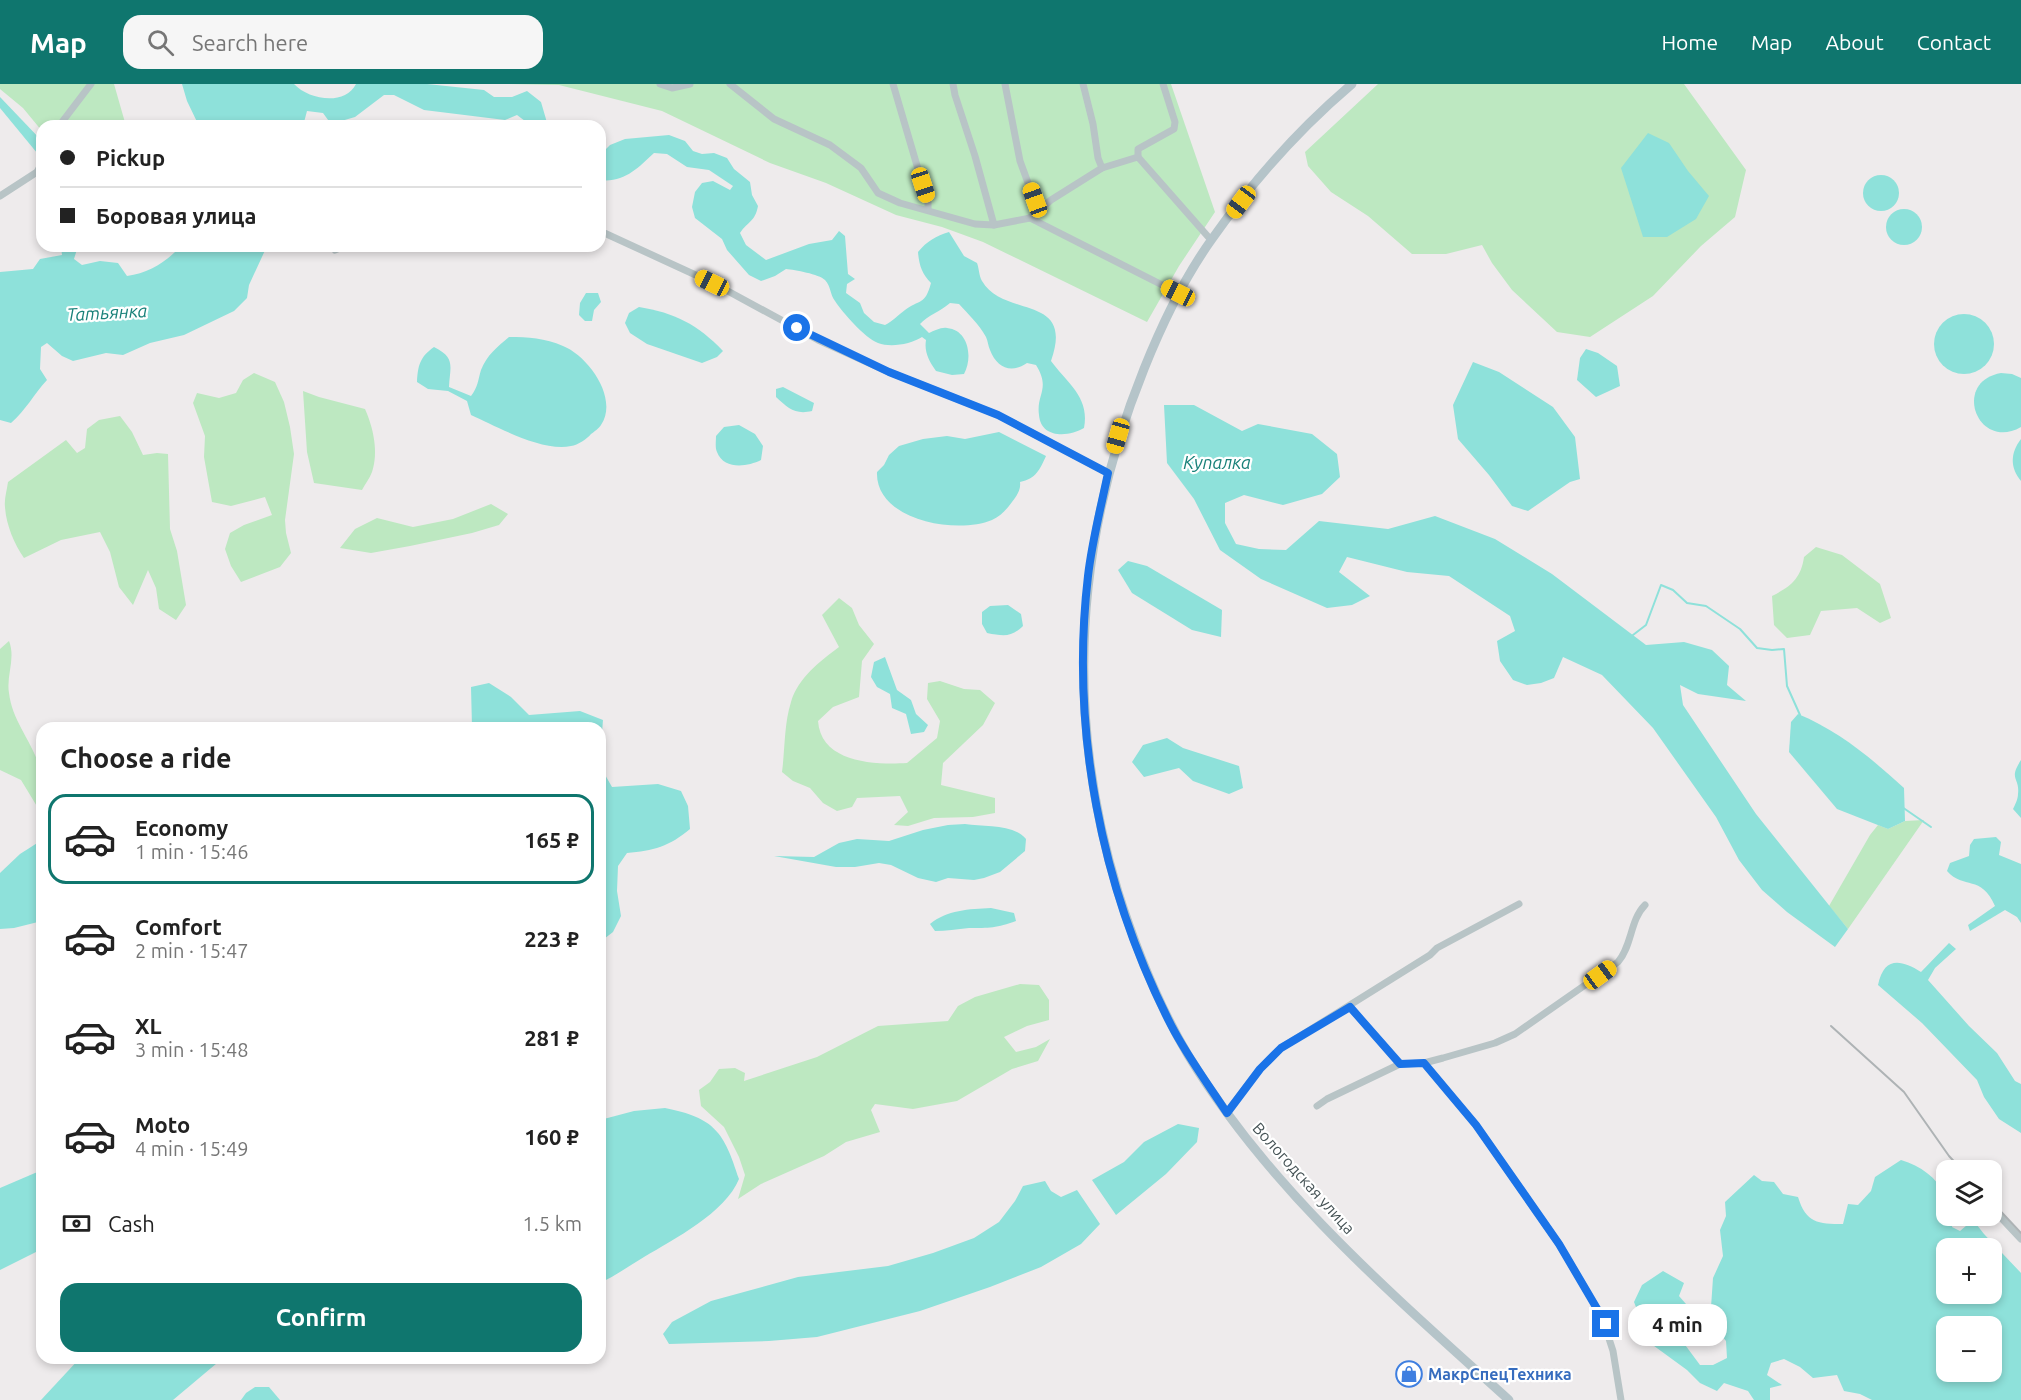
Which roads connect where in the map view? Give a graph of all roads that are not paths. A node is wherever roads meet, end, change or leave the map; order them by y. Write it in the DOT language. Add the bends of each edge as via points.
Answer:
graph roads {
  1 [pos="91,84"];
  2 [pos="660,84"];
  3 [pos="690,84"];
  4 [pos="730,84"];
  5 [pos="892,84"];
  6 [pos="953,84"];
  7 [pos="1005,84"];
  8 [pos="1083,84"];
  9 [pos="1163,84"];
  10 [pos="1352,84"];
  11 [pos="64,120"];
  12 [pos="1138,157"];
  13 [pos="1102,168"];
  14 [pos="36,173"];
  15 [pos="0,196"];
  16 [pos="928,210"];
  17 [pos="1038,210"];
  18 [pos="1030,218"];
  19 [pos="994,225"];
  20 [pos="606,234"];
  21 [pos="1211,240"];
  22 [pos="1178,293"];
  23 [pos="1108,473"];
  24 [pos="1520,904"];
  25 [pos="1645,905"];
  26 [pos="1350,1007"];
  27 [pos="1424,1063"];
  28 [pos="1400,1064"];
  29 [pos="1317,1106"];
  30 [pos="1227,1113"];
  31 [pos="2002,1219"];
  32 [pos="2021,1239"];
  33 [pos="1509,1400"];
  34 [pos="1621,1400"];
  1 -- 11 [label="street"];
  2 -- 3 [label="street" via="672,88"];
  4 -- 16 [label="street" via="774,119 830,145 861,168 878,193"];
  5 -- 16 [label="street"];
  6 -- 19 [label="street"];
  7 -- 17 [label="street" via="1020,160"];
  8 -- 13 [label="street"];
  9 -- 12 [label="street" via="1174,129 1138,149"];
  10 -- 21 [label="main road, Вологодская улица" via="1263,173"];
  12 -- 13 [label="street"];
  12 -- 21 [label="street"];
  13 -- 17 [label="street"];
  14 -- 15 [label="street"];
  16 -- 19 [label="street" via="975,224"];
  17 -- 18 [label="street"];
  18 -- 19 [label="street"];
  18 -- 22 [label="street"];
  20 -- 23 [label="street" via="712,283 828,344 998,415"];
  21 -- 22 [label="main road, Вологодская улица"];
  22 -- 23 [label="main road, Вологодская улица" via="1132,398"];
  23 -- 30 [label="main road, Вологодская улица" via="1090,565 1084,635 1086,738 1098,819 1131,933 1155,993 1191,1059"];
  24 -- 26 [label="street" via="1437,948"];
  25 -- 27 [label="street" via="1618,962 1515,1034"];
  26 -- 28 [label="street"];
  26 -- 30 [label="street" via="1281,1048"];
  27 -- 28 [label="street"];
  27 -- 34 [label="street" via="1495,1152 1559,1244 1602,1317"];
  28 -- 29 [label="street"];
  30 -- 33 [label="main road, Вологодская улица" via="1269,1167 1360,1262"];
  31 -- 32 [label="street"];
}
